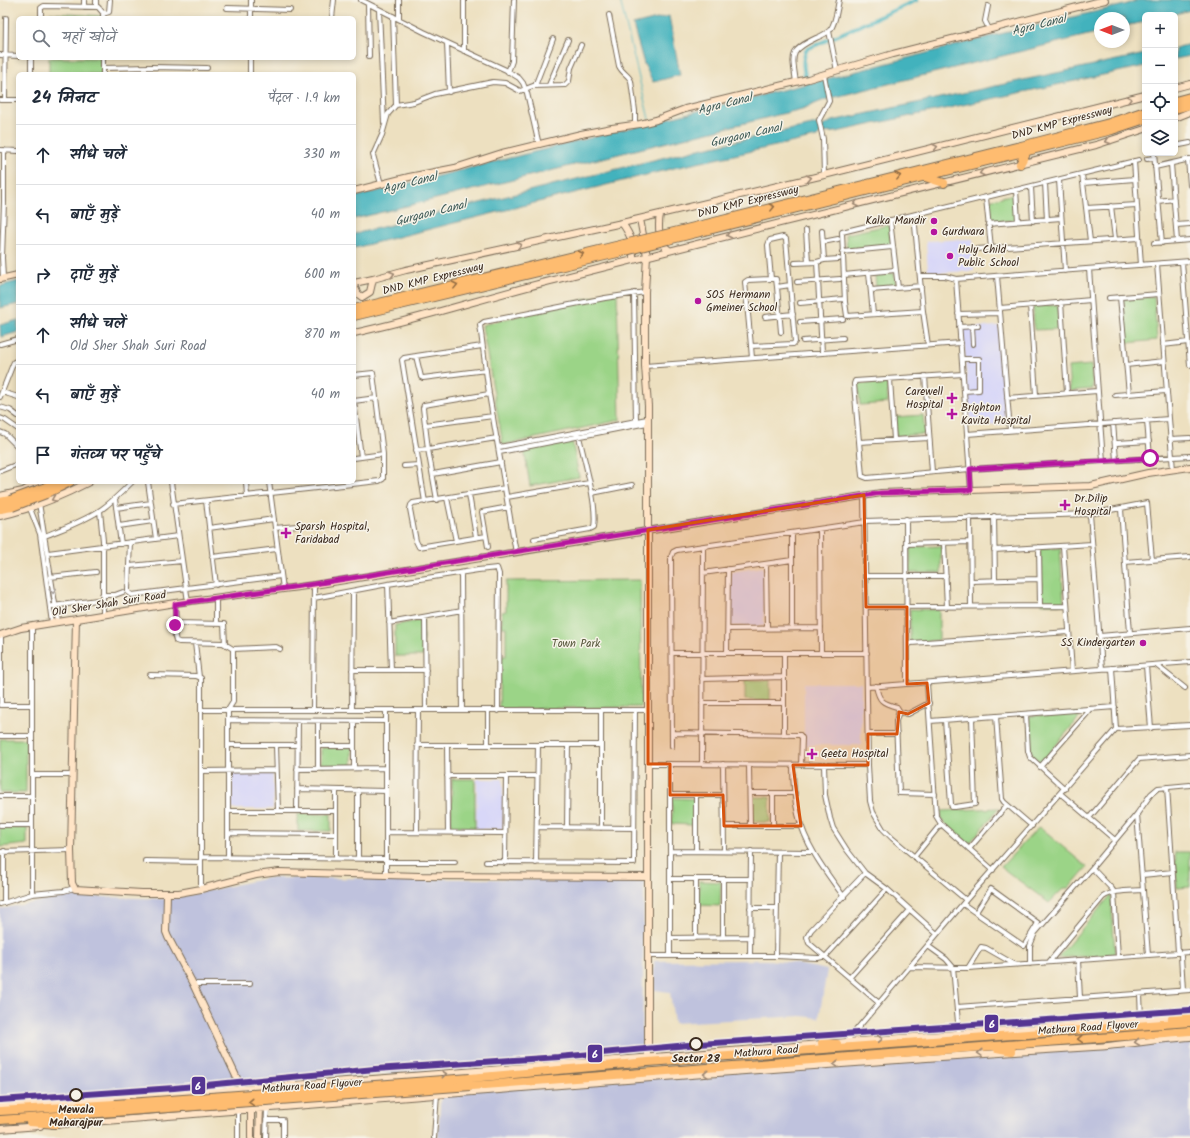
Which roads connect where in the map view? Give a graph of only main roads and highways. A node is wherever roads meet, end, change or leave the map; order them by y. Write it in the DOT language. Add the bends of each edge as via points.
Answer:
graph roads {
  1 [pos="1190,97"];
  2 [pos="1178,100"];
  3 [pos="1190,105"];
  4 [pos="1178,108"];
  5 [pos="1142,112"];
  6 [pos="1142,120"];
  7 [pos="1027,151"];
  8 [pos="1020,164"];
  9 [pos="925,177"];
  10 [pos="944,183"];
  11 [pos="667,237"];
  12 [pos="625,247"];
  13 [pos="362,297"];
  14 [pos="365,307"];
  15 [pos="356,309"];
  16 [pos="356,315"];
  17 [pos="61,484"];
  18 [pos="43,488"];
  19 [pos="0,502"];
  20 [pos="0,509"];
  21 [pos="1190,1014"];
  22 [pos="1190,1022"];
  23 [pos="1130,1026"];
  24 [pos="1190,1031"];
  25 [pos="822,1044"];
  26 [pos="865,1046"];
  27 [pos="989,1046"];
  28 [pos="1012,1051"];
  29 [pos="522,1085"];
  30 [pos="115,1108"];
  31 [pos="0,1111"];
  32 [pos="9,1119"];
  33 [pos="0,1120"];
  34 [pos="57,1124"];
  1 -- 2 [label="highway"];
  3 -- 4 [label="highway"];
  11 -- 5 [label="highway, DND KMP Expressway, one-way" via="1110,123"];
  6 -- 7 [label="highway, DND KMP Expressway"];
  7 -- 8 [label="highway"];
  7 -- 9 [label="highway, DND KMP Expressway"];
  9 -- 10 [label="highway"];
  9 -- 11 [label="highway, DND KMP Expressway"];
  11 -- 12 [label="highway, DND KMP Expressway, bridge"];
  14 -- 12 [label="highway, DND KMP Expressway, one-way"];
  12 -- 16 [label="highway, DND KMP Expressway"];
  13 -- 14 [label="highway"];
  14 -- 15 [label="highway, DND KMP Expressway"];
  17 -- 18 [label="highway"];
  18 -- 19 [label="highway, bridge"];
  18 -- 20 [label="highway, bridge" via="12,507"];
  21 -- 23 [label="highway"];
  22 -- 23 [label="highway, Mathura Road Flyover"];
  23 -- 26 [label="highway"];
  24 -- 27 [label="highway, Mathura Road Flyover, one-way"];
  25 -- 26 [label="highway"];
  26 -- 30 [label="highway, Mathura Road Flyover, bridge"];
  27 -- 28 [label="highway"];
  27 -- 29 [label="highway, Mathura Road" via="544,1080"];
  29 -- 30 [label="highway, Mathura Road Flyover, one-way, bridge"];
  30 -- 31 [label="highway, Mathura Road Flyover"];
  30 -- 32 [label="highway, Mathura Road Flyover"];
  32 -- 33 [label="highway"];
  32 -- 34 [label="highway"];
}
